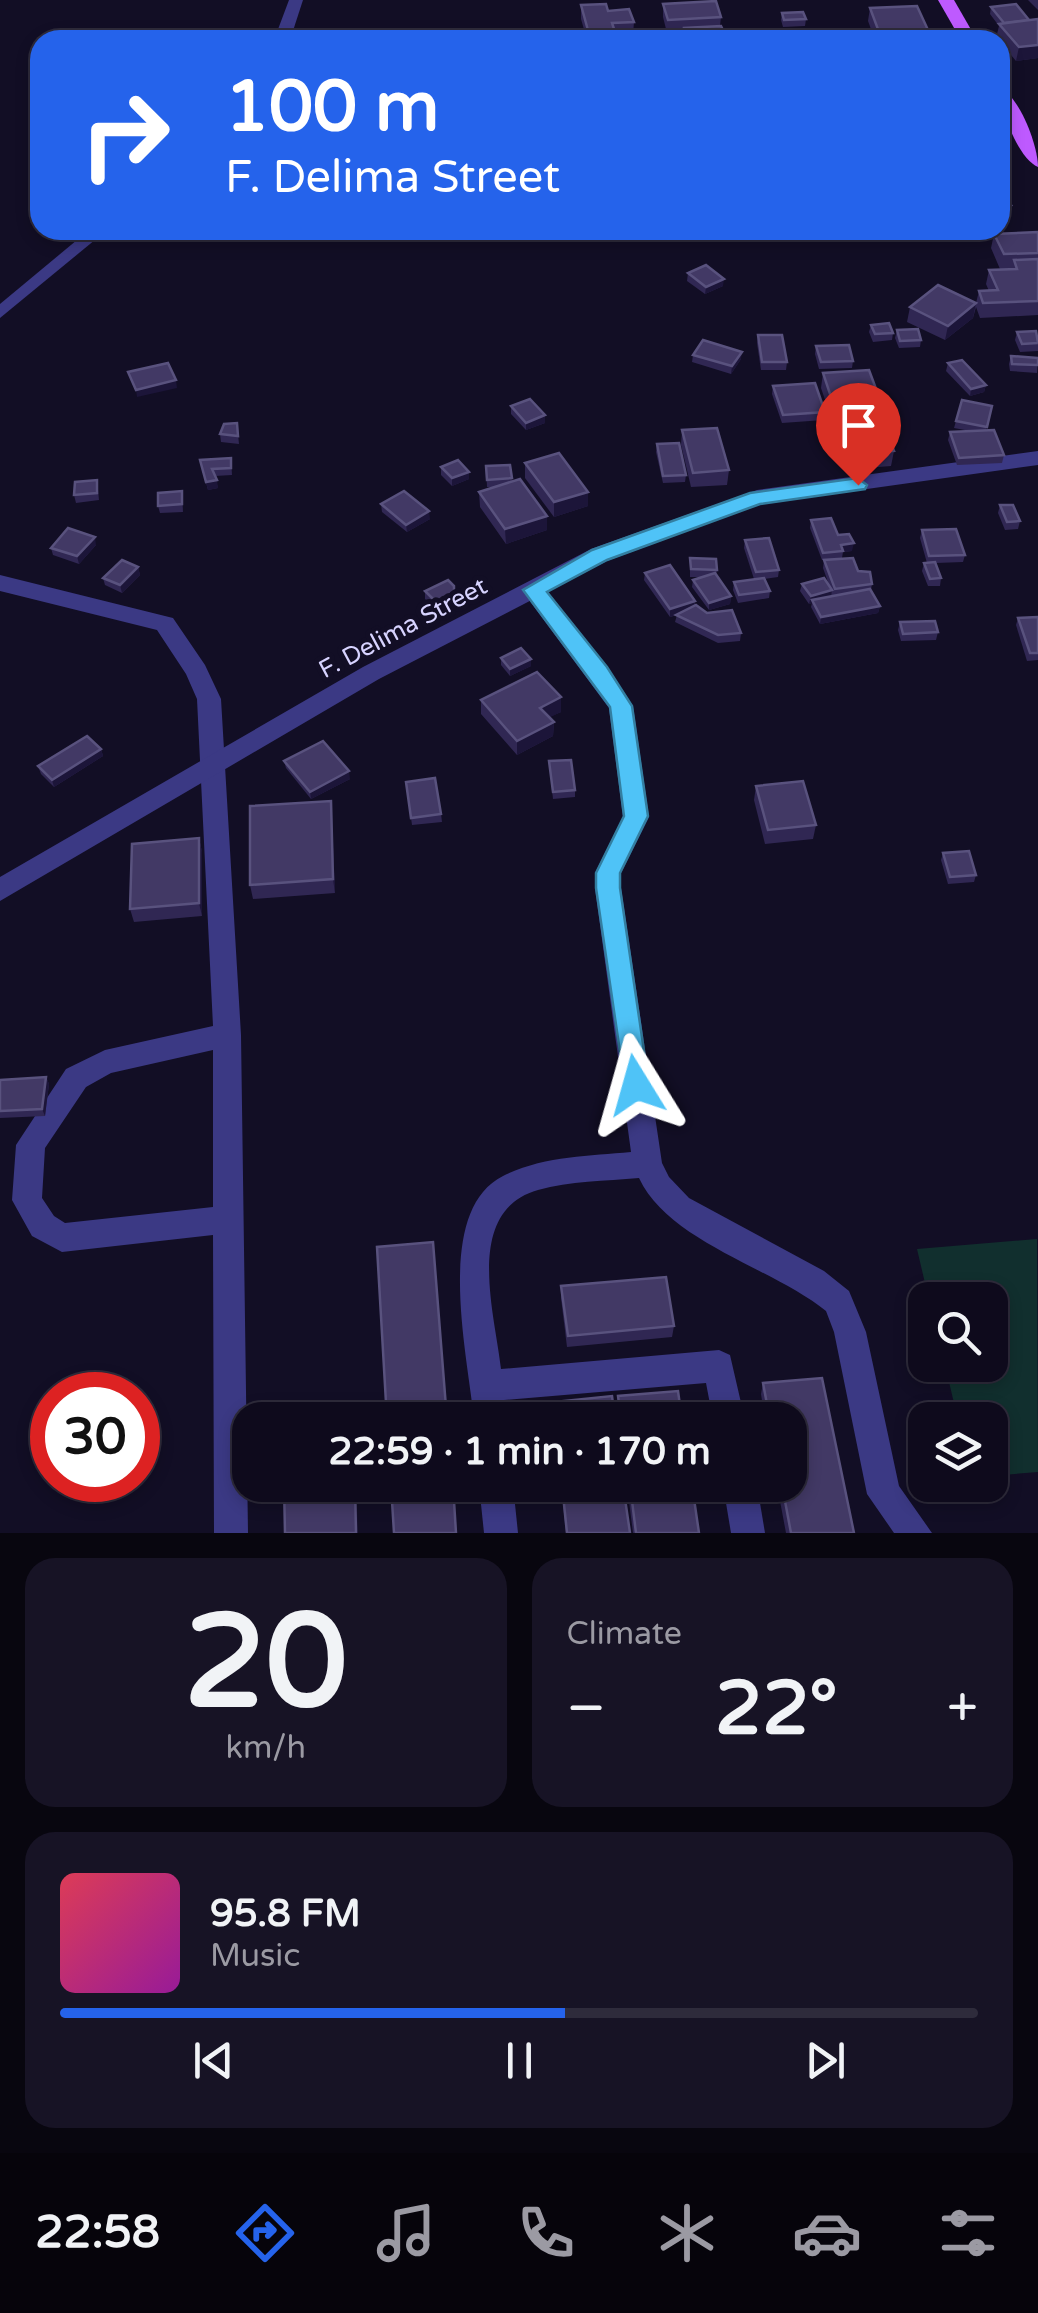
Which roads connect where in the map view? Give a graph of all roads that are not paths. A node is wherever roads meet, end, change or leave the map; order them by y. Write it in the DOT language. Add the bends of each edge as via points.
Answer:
graph roads {
  1 [pos="296,0"];
  2 [pos="946,0"];
  3 [pos="286,30"];
  4 [pos="963,30"];
  5 [pos="1010,111"];
  6 [pos="1038,162"];
  7 [pos="87,240"];
  8 [pos="0,313"];
  9 [pos="1038,458"];
  10 [pos="0,583"];
  11 [pos="534,590"];
  12 [pos="212,770"];
  13 [pos="0,890"];
  14 [pos="227,1035"];
  15 [pos="647,1164"];
  16 [pos="229,1219"];
  17 [pos="487,1386"];
  18 [pos="488,1402"];
  19 [pos="726,1402"];
  20 [pos="498,1502"];
  21 [pos="743,1502"];
  22 [pos="231,1533"];
  23 [pos="501,1533"];
  24 [pos="748,1533"];
  25 [pos="915,1533"];
  1 -- 3 [label="lane"];
  2 -- 4 [label="main road"];
  5 -- 6 [label="main road"];
  7 -- 8 [label="lane"];
  9 -- 11 [label="street, F. Delima Street" via="757,498 599,555"];
  10 -- 12 [label="street" via="166,624 210,699"];
  11 -- 12 [label="street, F. Delima Street" via="370,674"];
  11 -- 15 [label="street" via="606,681 625,724 636,816 608,873 608,888"];
  12 -- 13 [label="street, F. Delima Street"];
  12 -- 14 [label="street"];
  14 -- 16 [label="street"];
  14 -- 16 [label="street" via="105,1062 76,1078 31,1145 27,1200 42,1226 62,1238"];
  15 -- 17 [label="street" via="537,1176 507,1186 486,1204 474,1227 474,1252"];
  15 -- 25 [label="street" via="678,1208 838,1301 884,1494"];
  16 -- 22 [label="street"];
  17 -- 18 [label="street"];
  17 -- 19 [label="street" via="719,1366"];
  20 -- 23 [label="street"];
  21 -- 24 [label="street"];
}
